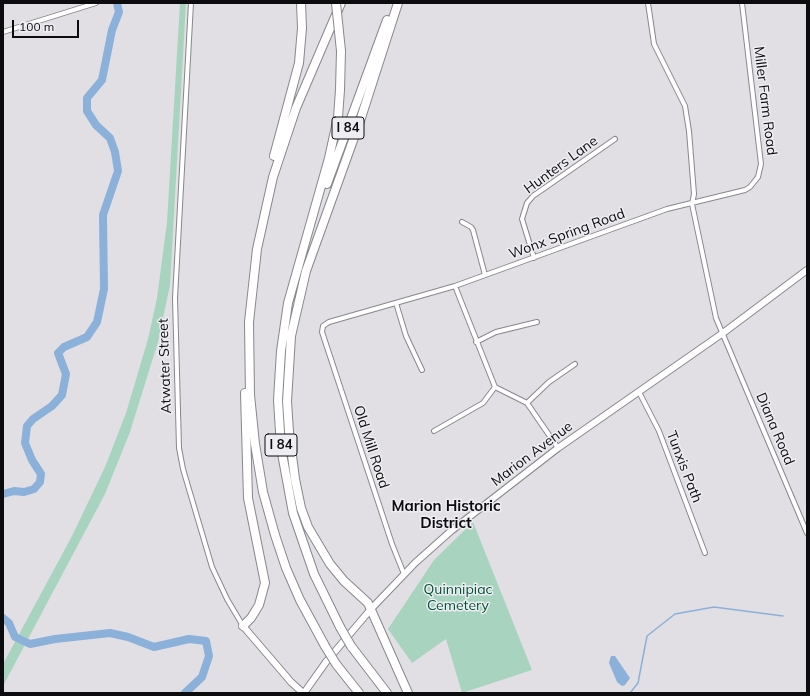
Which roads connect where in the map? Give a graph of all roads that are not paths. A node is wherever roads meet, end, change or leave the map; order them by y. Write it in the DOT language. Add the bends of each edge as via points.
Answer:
graph roads {
  1 [pos="96,3"];
  2 [pos="192,3"];
  3 [pos="301,3"];
  4 [pos="336,3"];
  5 [pos="341,3"];
  6 [pos="394,3"];
  7 [pos="398,3"];
  8 [pos="648,3"];
  9 [pos="742,3"];
  10 [pos="3,32"];
  11 [pos="615,139"];
  12 [pos="692,204"];
  13 [pos="462,222"];
  14 [pos="262,225"];
  15 [pos="302,254"];
  16 [pos="534,258"];
  17 [pos="807,270"];
  18 [pos="485,275"];
  19 [pos="454,286"];
  20 [pos="396,303"];
  21 [pos="249,322"];
  22 [pos="537,322"];
  23 [pos="323,326"];
  24 [pos="723,333"];
  25 [pos="476,342"];
  26 [pos="575,364"];
  27 [pos="422,370"];
  28 [pos="495,387"];
  29 [pos="639,392"];
  30 [pos="527,403"];
  31 [pos="434,431"];
  32 [pos="558,448"];
  33 [pos="807,533"];
  34 [pos="705,553"];
  35 [pos="404,574"];
  36 [pos="371,609"];
  37 [pos="243,626"];
  38 [pos="303,693"];
  39 [pos="359,693"];
  40 [pos="387,693"];
  41 [pos="408,693"];
  1 -- 10 [label="street"];
  2 -- 37 [label="street, Atwater Street" via="175,298 179,448 210,561 224,594"];
  3 -- 14 [label="highway" via="302,40 299,63 267,179"];
  4 -- 15 [label="highway, bridge" via="341,51 335,131 328,165"];
  5 -- 14 [label="highway, I 84" via="287,131"];
  6 -- 15 [label="highway, I 84"];
  7 -- 36 [label="highway" via="360,121 306,271 291,336 288,380 291,453 304,517 330,564"];
  8 -- 12 [label="street" via="654,44 685,106 694,194"];
  9 -- 12 [label="street, Miller Farm Road" via="760,171 755,183 745,190"];
  11 -- 16 [label="street, Hunters Lane" via="527,203 522,219"];
  12 -- 16 [label="street, Wonx Spring Road" via="667,210"];
  12 -- 24 [label="street" via="716,318"];
  13 -- 18 [label="street" via="473,230"];
  14 -- 21 [label="highway, I 84"];
  15 -- 40 [label="highway, I 84, bridge" via="288,303 281,351 278,395 280,440 286,481 297,529 314,574 351,646"];
  16 -- 18 [label="street, Wonx Spring Road"];
  17 -- 24 [label="main road, Marion Avenue"];
  18 -- 19 [label="street, Wonx Spring Road"];
  19 -- 20 [label="street, Wonx Spring Road"];
  19 -- 25 [label="street"];
  20 -- 23 [label="street, Wonx Spring Road" via="329,322"];
  20 -- 27 [label="street" via="406,336"];
  21 -- 37 [label="highway" via="244,366 248,487 264,583 259,605"];
  21 -- 39 [label="highway, I 84, bridge" via="252,420 269,515 293,584 325,646"];
  22 -- 25 [label="street" via="496,332"];
  23 -- 35 [label="street, Old Mill Road" via="322,332"];
  24 -- 29 [label="main road, Marion Avenue"];
  24 -- 33 [label="street, Diana Road"];
  25 -- 28 [label="street"];
  26 -- 30 [label="street" via="549,382"];
  28 -- 30 [label="street"];
  28 -- 31 [label="street" via="483,403"];
  29 -- 32 [label="main road, Marion Avenue"];
  29 -- 34 [label="street, Tunxis Path" via="659,431"];
  30 -- 32 [label="street"];
  32 -- 35 [label="main road, Marion Avenue" via="456,526"];
  35 -- 36 [label="main road, Marion Avenue"];
  36 -- 38 [label="main road, Marion Avenue"];
  36 -- 41 [label="highway"];
  37 -- 38 [label="main road, Atwater Street"];
}
